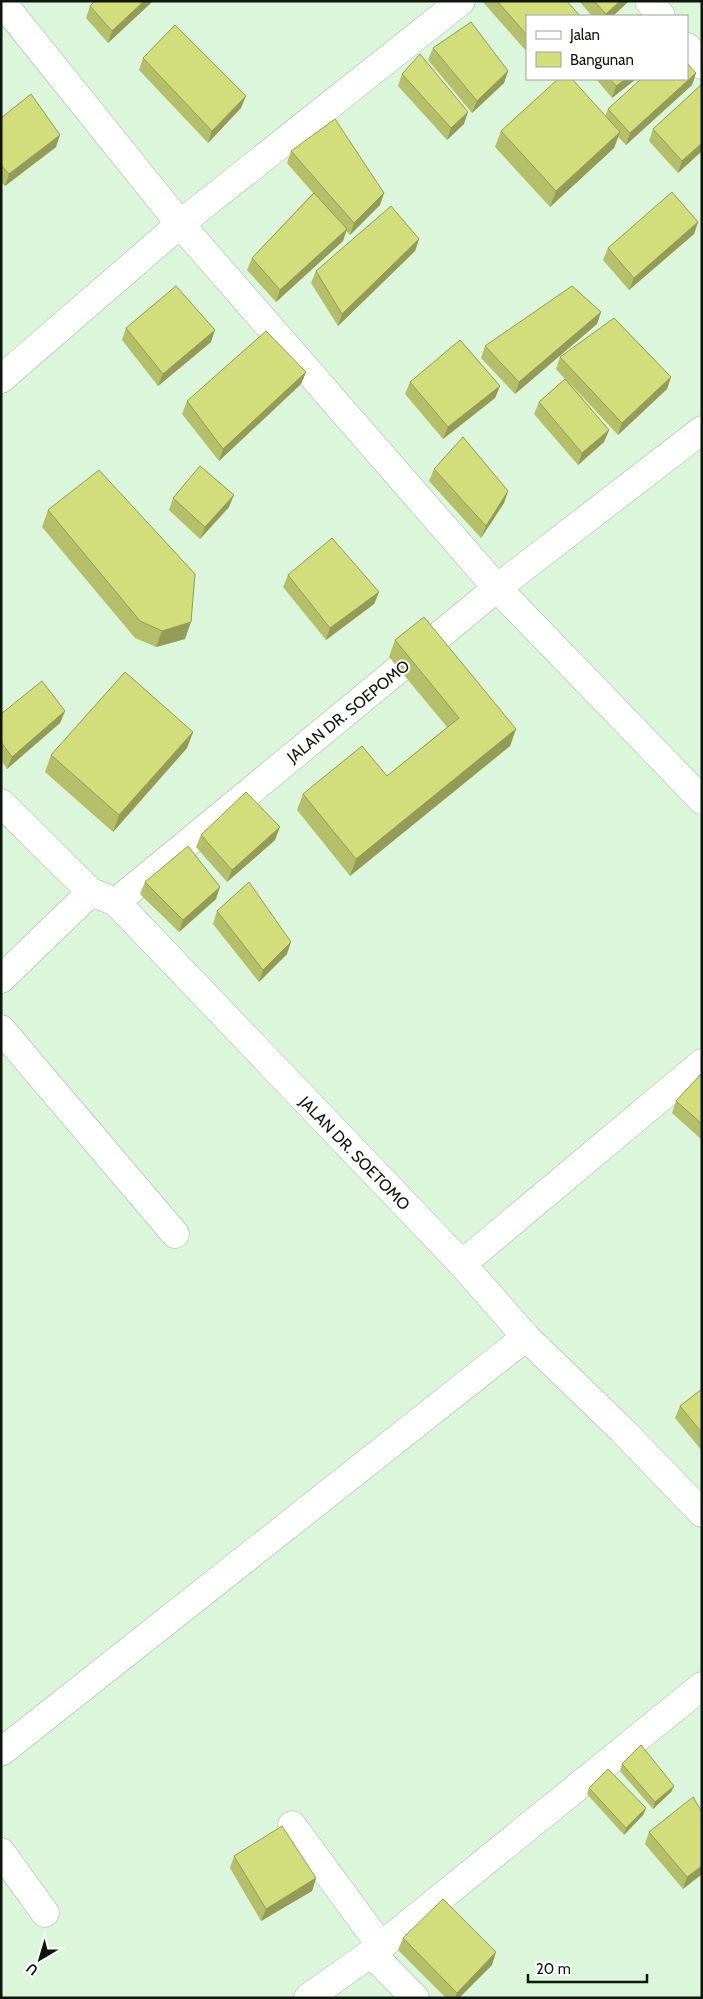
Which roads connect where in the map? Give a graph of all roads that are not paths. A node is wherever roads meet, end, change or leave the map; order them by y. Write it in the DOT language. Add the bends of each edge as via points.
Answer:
graph roads {
  1 [pos="1,1"];
  2 [pos="461,1"];
  3 [pos="648,1"];
  4 [pos="660,15"];
  5 [pos="688,48"];
  6 [pos="702,65"];
  7 [pos="180,224"];
  8 [pos="1,379"];
  9 [pos="702,430"];
  10 [pos="497,588"];
  11 [pos="702,800"];
  12 [pos="1,803"];
  13 [pos="103,897"];
  14 [pos="1,979"];
  15 [pos="1,1029"];
  16 [pos="702,1063"];
  17 [pos="175,1234"];
  18 [pos="462,1264"];
  19 [pos="526,1337"];
  20 [pos="702,1513"];
  21 [pos="702,1686"];
  22 [pos="1,1752"];
  23 [pos="292,1825"];
  24 [pos="1,1852"];
  25 [pos="45,1913"];
  26 [pos="376,1950"];
  27 [pos="308,1998"];
  28 [pos="415,1998"];
  1 -- 7 [label="street"];
  2 -- 7 [label="street"];
  3 -- 4 [label="street"];
  5 -- 6 [label="street"];
  7 -- 8 [label="street"];
  7 -- 10 [label="street"];
  9 -- 10 [label="street, JALAN DR. SOEPOMO"];
  10 -- 11 [label="street"];
  10 -- 13 [label="street, JALAN DR. SOEPOMO"];
  12 -- 13 [label="street, JALAN DR. SOETOMO"];
  13 -- 14 [label="street, JALAN DR. SOEPOMO"];
  13 -- 18 [label="street, JALAN DR. SOETOMO"];
  15 -- 17 [label="street"];
  16 -- 18 [label="street"];
  18 -- 19 [label="street, JALAN DR. SOETOMO"];
  19 -- 20 [label="street, JALAN DR. SOETOMO"];
  19 -- 22 [label="street"];
  21 -- 26 [label="street"];
  23 -- 26 [label="street"];
  24 -- 25 [label="street"];
  26 -- 27 [label="street"];
  26 -- 28 [label="street"];
}
